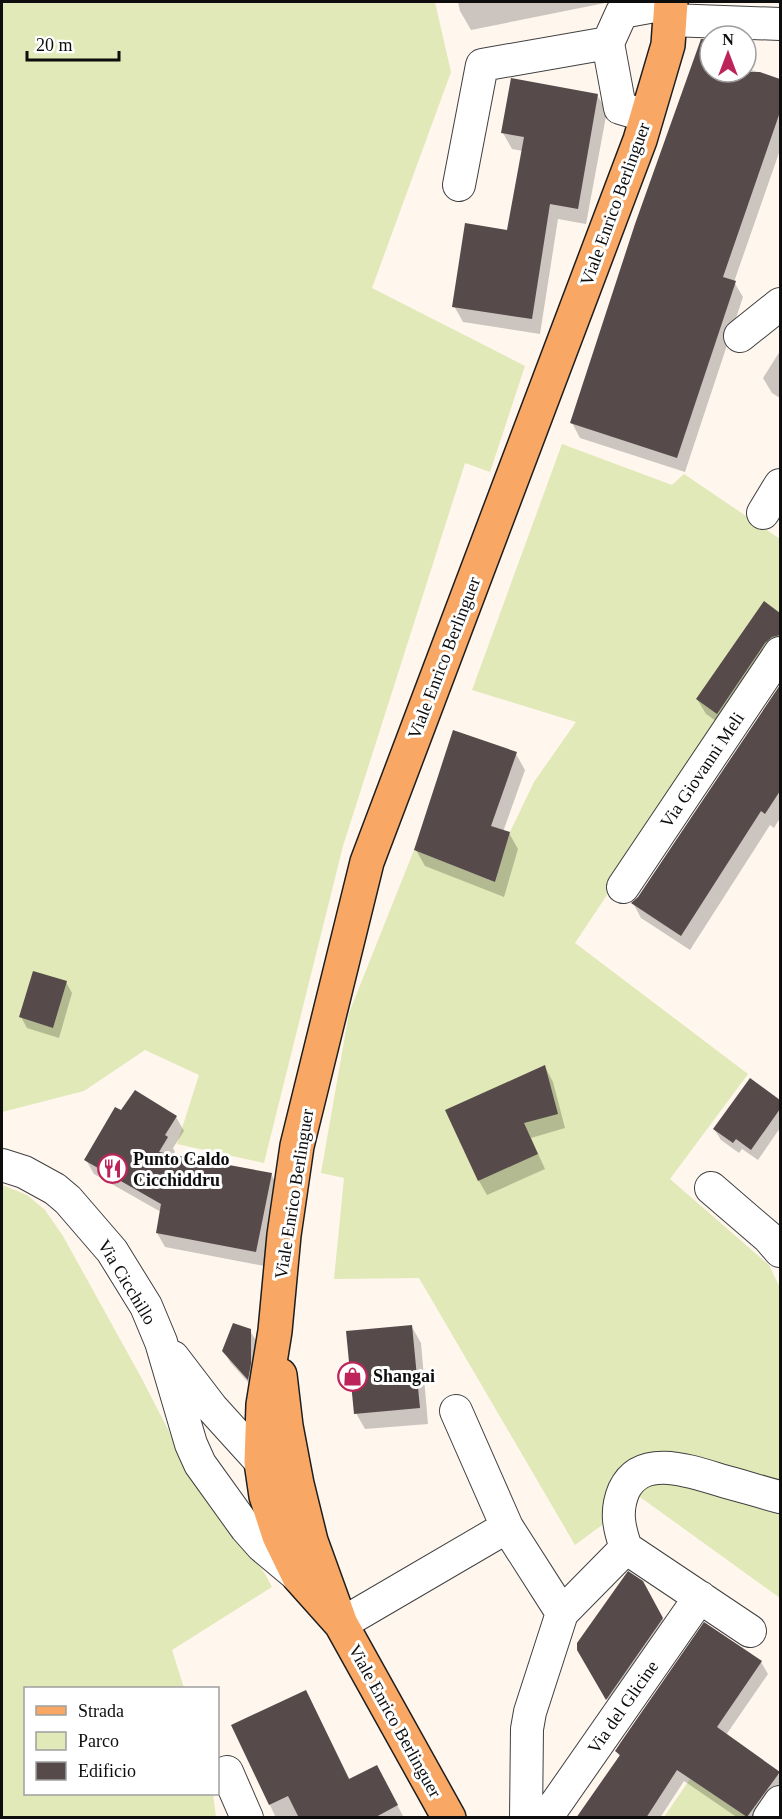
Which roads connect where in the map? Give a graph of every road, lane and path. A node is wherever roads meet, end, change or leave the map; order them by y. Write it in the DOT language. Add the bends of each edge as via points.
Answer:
graph roads {
  1 [pos="721,2"];
  2 [pos="670,8"];
  3 [pos="780,24"];
  4 [pos="608,43"];
  5 [pos="647,116"];
  6 [pos="459,185"];
  7 [pos="780,304"];
  8 [pos="740,336"];
  9 [pos="780,485"];
  10 [pos="763,513"];
  11 [pos="780,653"];
  12 [pos="623,888"];
  13 [pos="2,1165"];
  14 [pos="711,1188"];
  15 [pos="780,1251"];
  16 [pos="275,1331"];
  17 [pos="161,1342"];
  18 [pos="456,1412"];
  19 [pos="286,1426"];
  20 [pos="261,1462"];
  21 [pos="200,1464"];
  22 [pos="780,1497"];
  23 [pos="507,1527"];
  24 [pos="311,1541"];
  25 [pos="627,1548"];
  26 [pos="298,1577"];
  27 [pos="700,1597"];
  28 [pos="562,1613"];
  29 [pos="341,1624"];
  30 [pos="750,1631"];
  31 [pos="227,1772"];
  32 [pos="780,1802"];
  33 [pos="247,1818"];
  34 [pos="449,1818"];
  35 [pos="526,1818"];
  36 [pos="546,1818"];
  37 [pos="769,1818"];
  1 -- 3 [label="street" via="744,14"];
  2 -- 3 [label="street"];
  2 -- 4 [label="street" via="622,12"];
  2 -- 5 [label="main road, Viale Enrico Berlinguer" via="668,45"];
  4 -- 5 [label="street" via="620,108"];
  4 -- 6 [label="street" via="482,65"];
  5 -- 16 [label="main road, Viale Enrico Berlinguer" via="367,862 297,1146"];
  7 -- 8 [label="street"];
  9 -- 10 [label="street"];
  11 -- 12 [label="street, Via Giovanni Meli"];
  13 -- 17 [label="street, Via Cicchillo" via="41,1180 68,1200 112,1251 146,1306"];
  14 -- 15 [label="street"];
  16 -- 19 [label="main road"];
  16 -- 20 [label="main road" via="263,1405"];
  17 -- 20 [label="street" via="212,1408"];
  17 -- 21 [label="street"];
  18 -- 23 [label="street"];
  19 -- 20 [label="street"];
  19 -- 24 [label="main road"];
  20 -- 21 [label="street" via="235,1471 217,1471"];
  20 -- 24 [label="street"];
  20 -- 26 [label="main road" via="266,1496"];
  21 -- 26 [label="street" via="246,1528"];
  22 -- 25 [label="street" via="680,1468 643,1471 628,1481 618,1512"];
  23 -- 28 [label="street"];
  23 -- 29 [label="street"];
  24 -- 29 [label="main road"];
  25 -- 27 [label="street"];
  25 -- 28 [label="street"];
  26 -- 29 [label="main road"];
  27 -- 30 [label="street"];
  27 -- 36 [label="street, Via del Glicine"];
  28 -- 35 [label="street" via="527,1729"];
  29 -- 34 [label="main road, Viale Enrico Berlinguer"];
  31 -- 33 [label="street"];
  32 -- 37 [label="street"];
}
